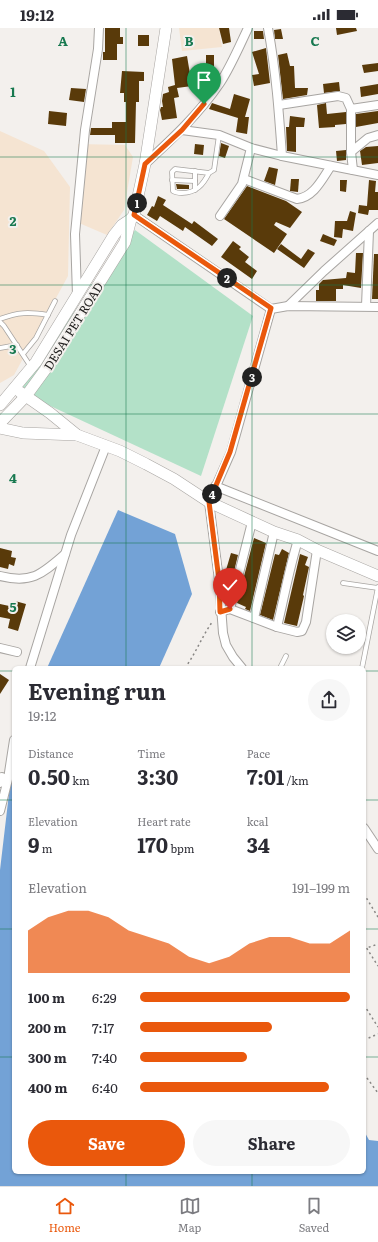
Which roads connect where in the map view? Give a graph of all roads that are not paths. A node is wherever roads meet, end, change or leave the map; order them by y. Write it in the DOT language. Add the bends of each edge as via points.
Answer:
graph roads {
  1 [pos="99,28"];
  2 [pos="166,28"];
  3 [pos="248,28"];
  4 [pos="268,28"];
  5 [pos="279,105"];
  6 [pos="378,105"];
  7 [pos="351,109"];
  8 [pos="182,130"];
  9 [pos="378,134"];
  10 [pos="219,135"];
  11 [pos="251,148"];
  12 [pos="351,152"];
  13 [pos="282,156"];
  14 [pos="145,164"];
  15 [pos="331,166"];
  16 [pos="353,170"];
  17 [pos="196,171"];
  18 [pos="208,173"];
  19 [pos="378,175"];
  20 [pos="244,179"];
  21 [pos="172,180"];
  22 [pos="195,181"];
  23 [pos="195,190"];
  24 [pos="220,216"];
  25 [pos="133,217"];
  26 [pos="375,227"];
  27 [pos="77,295"];
  28 [pos="55,301"];
  29 [pos="288,306"];
  30 [pos="366,306"];
  31 [pos="378,307"];
  32 [pos="271,308"];
  33 [pos="48,315"];
  34 [pos="0,320"];
  35 [pos="17,345"];
  36 [pos="0,348"];
  37 [pos="23,354"];
  38 [pos="31,368"];
  39 [pos="14,387"];
  40 [pos="26,396"];
  41 [pos="0,405"];
  42 [pos="0,424"];
  43 [pos="0,428"];
  44 [pos="77,435"];
  45 [pos="106,446"];
  46 [pos="216,486"];
  47 [pos="209,502"];
  48 [pos="252,522"];
  49 [pos="274,532"];
  50 [pos="298,540"];
  51 [pos="317,550"];
  52 [pos="378,551"];
  53 [pos="65,553"];
  54 [pos="0,576"];
  55 [pos="378,576"];
  56 [pos="343,583"];
  57 [pos="378,588"];
  58 [pos="230,609"];
  59 [pos="220,612"];
  60 [pos="254,618"];
  61 [pos="277,627"];
  62 [pos="0,648"];
  63 [pos="17,652"];
  64 [pos="286,656"];
  65 [pos="31,666"];
  66 [pos="240,666"];
  67 [pos="281,666"];
  68 [pos="362,666"];
  69 [pos="12,746"];
  70 [pos="2,778"];
  71 [pos="0,811"];
  72 [pos="366,831"];
  73 [pos="377,847"];
  1 -- 27 [label="street" via="85,130 75,234"];
  2 -- 14 [label="street, DESAI PET ROAD"];
  3 -- 8 [label="street" via="220,83"];
  4 -- 5 [label="street"];
  5 -- 7 [label="street" via="338,96 346,98"];
  5 -- 13 [label="street"];
  6 -- 7 [label="street"];
  7 -- 12 [label="street"];
  8 -- 10 [label="street"];
  8 -- 14 [label="street"];
  9 -- 12 [label="street" via="368,138"];
  10 -- 11 [label="street"];
  10 -- 18 [label="lane" via="214,170"];
  11 -- 13 [label="street"];
  11 -- 20 [label="street"];
  12 -- 16 [label="street"];
  13 -- 15 [label="street"];
  14 -- 25 [label="street, DESAI PET ROAD"];
  15 -- 16 [label="street"];
  15 -- 20 [label="street" via="317,188 304,198 297,199"];
  16 -- 19 [label="street"];
  17 -- 18 [label="lane"];
  17 -- 21 [label="lane" via="175,169 172,172"];
  17 -- 22 [label="lane"];
  18 -- 23 [label="lane" via="204,182"];
  20 -- 24 [label="street"];
  21 -- 22 [label="lane"];
  21 -- 23 [label="lane" via="175,193 189,193"];
  22 -- 23 [label="lane"];
  25 -- 27 [label="street, DESAI PET ROAD" via="114,235"];
  25 -- 32 [label="street"];
  25 -- 40 [label="street, DESAI PET ROAD" via="125,242"];
  26 -- 29 [label="street"];
  26 -- 30 [label="street"];
  27 -- 38 [label="street, DESAI PET ROAD"];
  28 -- 33 [label="lane"];
  29 -- 30 [label="street"];
  29 -- 32 [label="street"];
  30 -- 31 [label="street"];
  32 -- 46 [label="street" via="230,452"];
  33 -- 34 [label="lane" via="13,314"];
  33 -- 37 [label="lane" via="36,338"];
  34 -- 35 [label="lane"];
  35 -- 36 [label="lane"];
  35 -- 37 [label="lane"];
  37 -- 38 [label="lane"];
  38 -- 39 [label="street, DESAI PET ROAD"];
  39 -- 40 [label="street"];
  39 -- 41 [label="street, DESAI PET ROAD"];
  40 -- 42 [label="street, DESAI PET ROAD"];
  40 -- 44 [label="street"];
  43 -- 44 [label="street" via="23,433"];
  44 -- 45 [label="street"];
  45 -- 47 [label="street" via="174,479"];
  45 -- 53 [label="street"];
  46 -- 47 [label="street"];
  46 -- 52 [label="street"];
  47 -- 48 [label="street"];
  47 -- 59 [label="street" via="219,580"];
  48 -- 49 [label="street"];
  48 -- 58 [label="street"];
  49 -- 50 [label="street"];
  49 -- 60 [label="street"];
  50 -- 51 [label="street"];
  50 -- 61 [label="street"];
  51 -- 55 [label="street"];
  51 -- 61 [label="street" via="305,628 297,632"];
  53 -- 54 [label="street" via="37,576"];
  53 -- 65 [label="street"];
  56 -- 57 [label="lane"];
  57 -- 68 [label="lane"];
  58 -- 59 [label="street"];
  58 -- 60 [label="street"];
  59 -- 66 [label="street" via="226,645"];
  60 -- 61 [label="street"];
  62 -- 63 [label="street"];
  64 -- 67 [label="lane"];
  69 -- 70 [label="street"];
  70 -- 71 [label="street"];
  72 -- 73 [label="street"];
}
